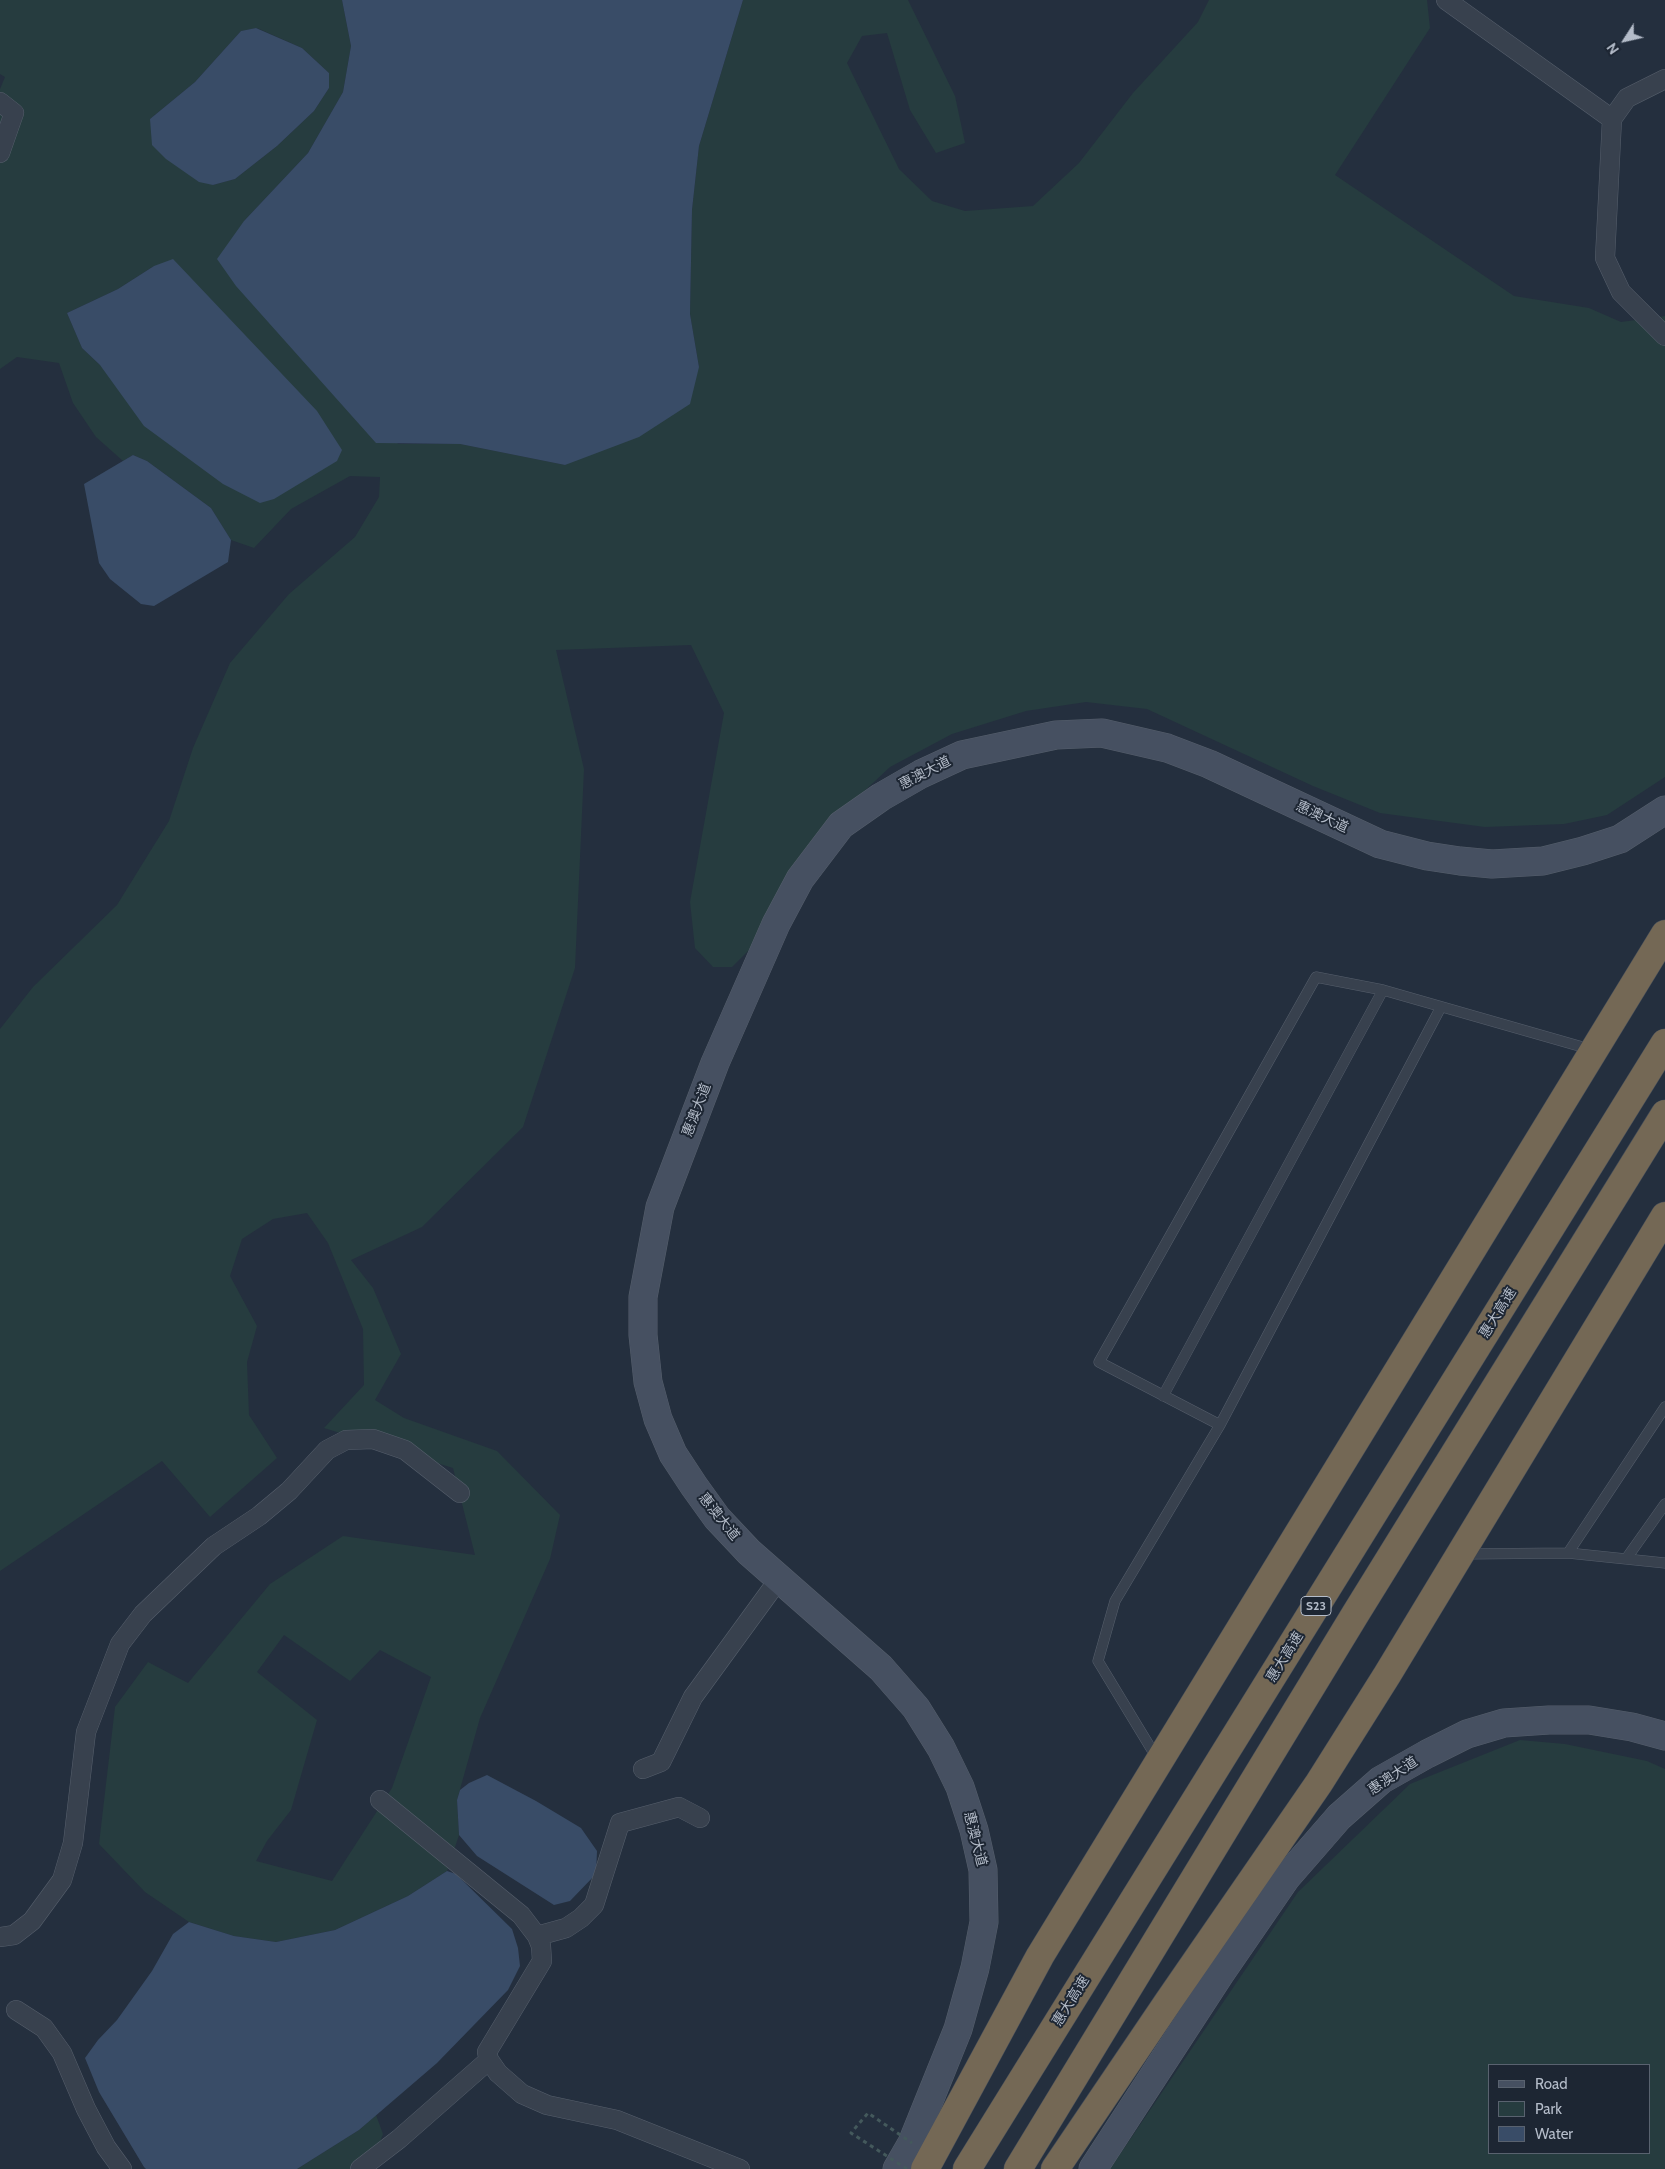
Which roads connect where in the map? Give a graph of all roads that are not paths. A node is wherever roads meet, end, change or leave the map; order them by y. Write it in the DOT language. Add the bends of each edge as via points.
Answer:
graph roads {
  1 [pos="1446,0"];
  2 [pos="1665,79"];
  3 [pos="0,102"];
  4 [pos="1612,119"];
  5 [pos="0,152"];
  6 [pos="1665,336"];
  7 [pos="1665,810"];
  8 [pos="1665,934"];
  9 [pos="1382,990"];
  10 [pos="1441,1008"];
  11 [pos="1665,1043"];
  12 [pos="1594,1050"];
  13 [pos="1665,1114"];
  14 [pos="1665,1216"];
  15 [pos="1163,1396"];
  16 [pos="1665,1407"];
  17 [pos="1220,1425"];
  18 [pos="460,1494"];
  19 [pos="1665,1504"];
  20 [pos="1568,1553"];
  21 [pos="1460,1554"];
  22 [pos="1626,1559"];
  23 [pos="1665,1563"];
  24 [pos="779,1579"];
  25 [pos="1665,1736"];
  26 [pos="1158,1760"];
  27 [pos="643,1768"];
  28 [pos="380,1800"];
  29 [pos="700,1818"];
  30 [pos="537,1936"];
  31 [pos="0,1937"];
  32 [pos="16,2010"];
  33 [pos="489,2060"];
  34 [pos="910,2156"];
  35 [pos="122,2169"];
  36 [pos="360,2169"];
  37 [pos="740,2169"];
  38 [pos="897,2169"];
  39 [pos="925,2169"];
  40 [pos="967,2169"];
  41 [pos="1018,2169"];
  42 [pos="1055,2169"];
  43 [pos="1093,2169"];
  1 -- 4 [label="street"];
  2 -- 4 [label="street" via="1627,98"];
  3 -- 5 [label="street" via="14,113"];
  4 -- 6 [label="street" via="1605,258 1621,292"];
  7 -- 24 [label="street, 惠澳大道" via="1620,839 1543,861 1492,864 1427,856 1380,844 1168,748 1102,733 1056,735 962,755 881,797 841,825 800,879 776,924 715,1063 660,1207 643,1297 648,1382 658,1419 673,1454 717,1518"];
  8 -- 12 [label="highway"];
  9 -- 10 [label="lane"];
  9 -- 15 [label="lane"];
  9 -- 15 [label="lane" via="1316,977 1099,1362"];
  10 -- 12 [label="lane"];
  10 -- 17 [label="lane"];
  11 -- 40 [label="highway, 惠大高速 / S23"];
  12 -- 26 [label="highway"];
  13 -- 41 [label="highway, S23"];
  14 -- 21 [label="highway"];
  15 -- 17 [label="lane"];
  16 -- 20 [label="lane"];
  17 -- 26 [label="lane" via="1115,1601 1098,1661"];
  18 -- 31 [label="street" via="405,1450 372,1439 346,1440 327,1450 289,1491 259,1516 214,1546 143,1614 120,1644 86,1732 73,1843 62,1880 32,1921 14,1935"];
  19 -- 22 [label="lane"];
  20 -- 21 [label="lane"];
  20 -- 22 [label="lane"];
  21 -- 42 [label="highway" via="1319,1783"];
  22 -- 23 [label="lane"];
  24 -- 27 [label="street" via="693,1697 661,1762"];
  24 -- 34 [label="street, 惠澳大道" via="881,1668 916,1708 960,1787 974,1830 983,1870 984,1922 975,1968 958,2029"];
  25 -- 43 [label="street, 惠澳大道" via="1589,1720 1504,1723 1467,1734 1381,1780 1339,1817 1286,1878"];
  26 -- 39 [label="highway" via="1040,1956"];
  28 -- 30 [label="street" via="521,1915"];
  29 -- 30 [label="street" via="679,1807 620,1824 594,1905 566,1928"];
  30 -- 33 [label="street" via="542,1961 487,2052"];
  32 -- 35 [label="street" via="44,2028 62,2052 86,2109"];
  33 -- 36 [label="street"];
  33 -- 37 [label="street" via="498,2073 522,2094 547,2105 617,2120"];
  34 -- 38 [label="street, 惠澳大道"];
}
